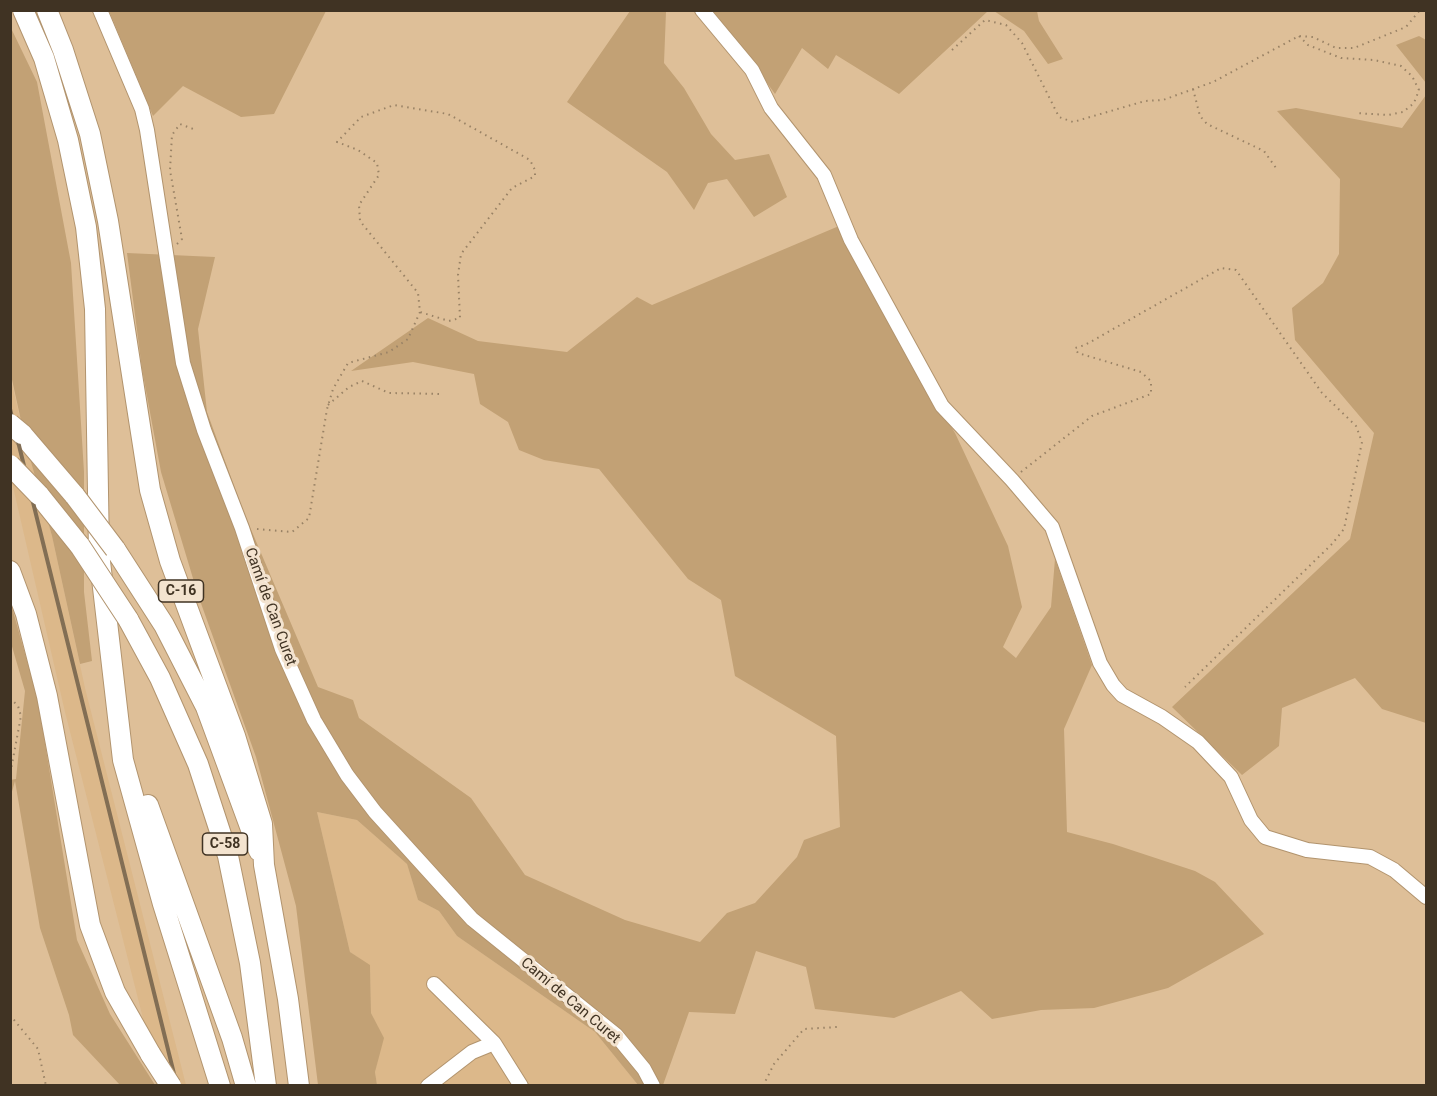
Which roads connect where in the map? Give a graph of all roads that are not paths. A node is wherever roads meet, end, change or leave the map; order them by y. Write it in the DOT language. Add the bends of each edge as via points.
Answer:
graph roads {
  1 [pos="23,10"];
  2 [pos="47,10"];
  3 [pos="100,10"];
  4 [pos="702,10"];
  5 [pos="16,429"];
  6 [pos="10,465"];
  7 [pos="10,571"];
  8 [pos="115,690"];
  9 [pos="264,865"];
  10 [pos="1426,897"];
  11 [pos="434,984"];
  12 [pos="494,1043"];
  13 [pos="171,1086"];
  14 [pos="220,1086"];
  15 [pos="246,1086"];
  16 [pos="266,1086"];
  17 [pos="299,1086"];
  18 [pos="428,1086"];
  19 [pos="521,1086"];
  20 [pos="653,1086"];
  1 -- 8 [label="highway" via="44,58 68,140 86,226 95,309 99,553"];
  2 -- 9 [label="highway, C-16" via="90,134 108,221 150,490 170,561 231,725 262,824"];
  3 -- 20 [label="street, Camí de Can Curet" via="142,109 183,363 282,649 314,720 347,775 388,828 472,919 616,1035"];
  4 -- 10 [label="street" via="752,70 771,108 824,175 851,240 942,406 1052,527 1100,663 1122,695 1198,742 1231,777 1251,820 1265,837 1307,850 1370,857 1394,870"];
  5 -- 9 [label="highway, C-58, bridge" via="116,549 164,625 206,707"];
  6 -- 16 [label="highway, C-58, bridge" via="80,546 128,619 160,678 193,754 228,856 250,963"];
  7 -- 13 [label="highway, bridge" via="26,614 47,696 90,925 115,992"];
  8 -- 14 [label="highway" via="123,760"];
  8 -- 15 [label="highway" via="144,792"];
  9 -- 17 [label="highway, C-16"];
  11 -- 12 [label="street"];
  12 -- 18 [label="street" via="472,1052"];
  12 -- 19 [label="street"];
}
